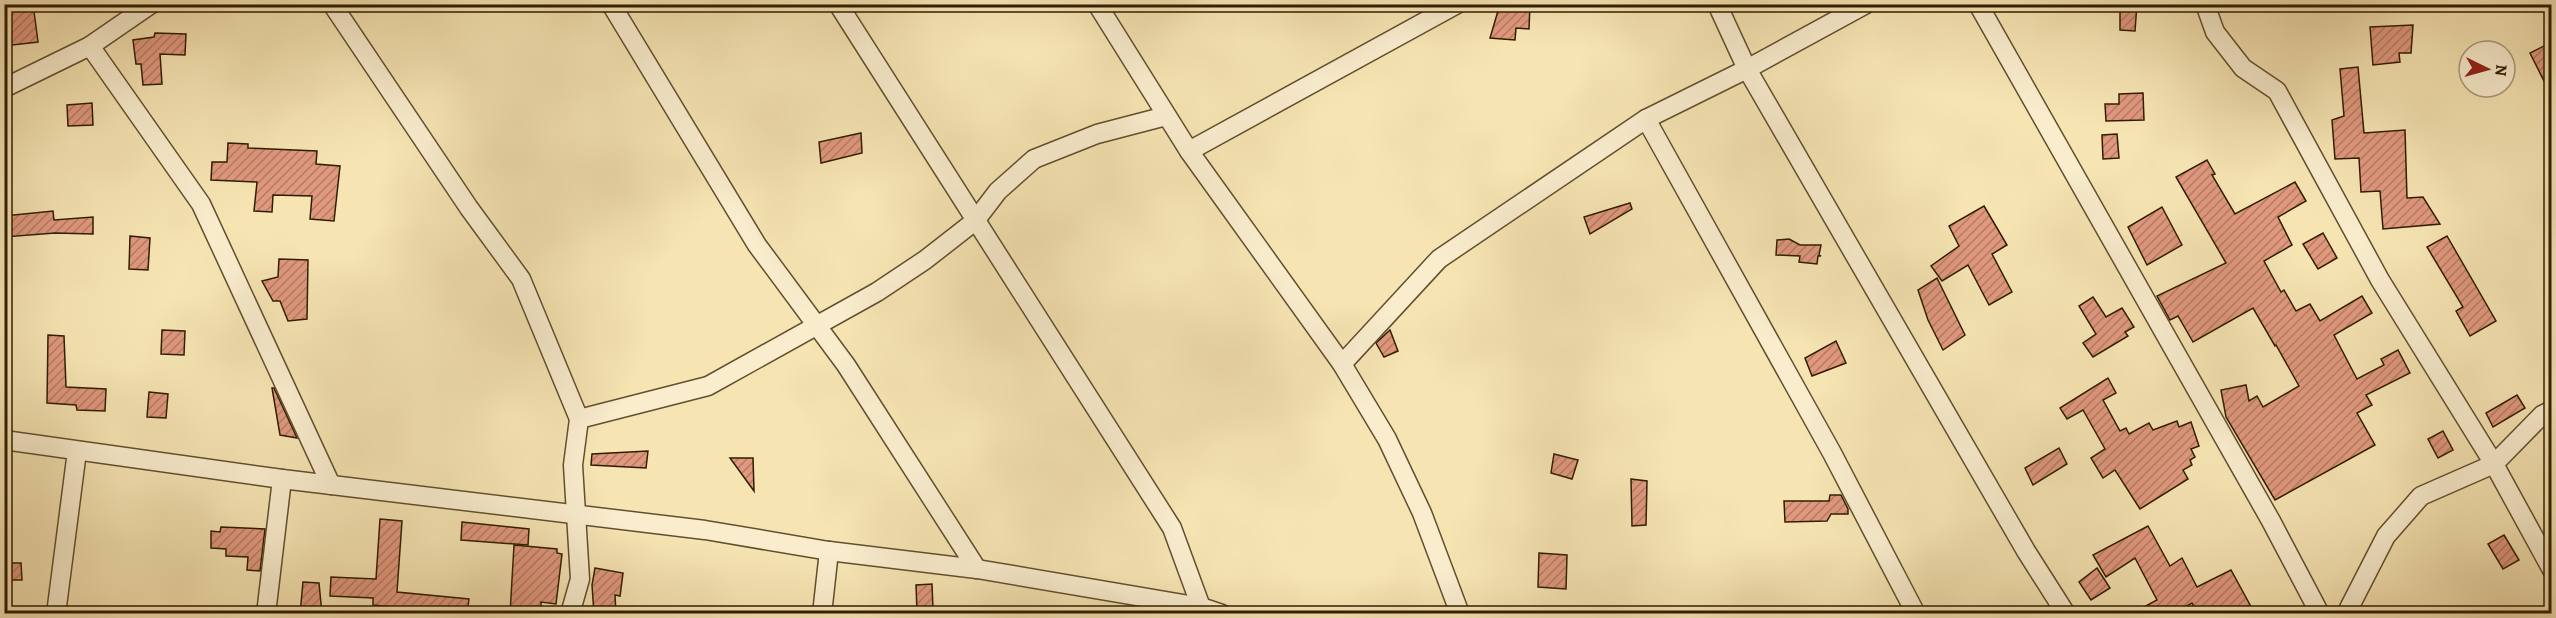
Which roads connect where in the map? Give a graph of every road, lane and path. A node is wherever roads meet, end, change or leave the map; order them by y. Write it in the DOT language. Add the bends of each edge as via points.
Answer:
graph roads {
  1 [pos="151,4"];
  2 [pos="332,4"];
  3 [pos="610,4"];
  4 [pos="838,4"];
  5 [pos="1097,4"];
  6 [pos="1457,4"];
  7 [pos="1717,4"];
  8 [pos="1866,4"];
  9 [pos="1978,4"];
  10 [pos="2205,4"];
  11 [pos="90,46"];
  12 [pos="1747,69"];
  13 [pos="4,88"];
  14 [pos="1166,116"];
  15 [pos="1646,119"];
  16 [pos="1189,151"];
  17 [pos="975,220"];
  18 [pos="817,325"];
  19 [pos="1342,364"];
  20 [pos="2552,410"];
  21 [pos="579,419"];
  22 [pos="4,440"];
  23 [pos="77,451"];
  24 [pos="2494,464"];
  25 [pos="282,479"];
  26 [pos="331,485"];
  27 [pos="578,514"];
  28 [pos="829,551"];
  29 [pos="977,569"];
  30 [pos="2552,570"];
  31 [pos="1201,607"];
  32 [pos="1174,608"];
  33 [pos="56,614"];
  34 [pos="266,614"];
  35 [pos="570,614"];
  36 [pos="822,614"];
  37 [pos="1222,614"];
  38 [pos="1460,614"];
  39 [pos="1916,614"];
  40 [pos="2066,614"];
  41 [pos="2320,614"];
  42 [pos="2346,614"];
  1 -- 11 [label="street"];
  2 -- 21 [label="street" via="521,279"];
  3 -- 18 [label="street" via="757,245"];
  4 -- 17 [label="street"];
  5 -- 14 [label="street"];
  6 -- 16 [label="street"];
  7 -- 12 [label="street"];
  8 -- 12 [label="street"];
  9 -- 41 [label="street"];
  10 -- 24 [label="street" via="2216,32 2243,68 2277,91 2380,280"];
  11 -- 13 [label="street"];
  11 -- 26 [label="street" via="201,204"];
  12 -- 15 [label="street"];
  12 -- 40 [label="street"];
  14 -- 16 [label="street"];
  14 -- 17 [label="street" via="1097,134 1034,159 998,191"];
  15 -- 19 [label="street" via="1439,259"];
  15 -- 39 [label="street" via="1832,453"];
  16 -- 19 [label="street"];
  17 -- 18 [label="street" via="877,292"];
  17 -- 31 [label="street" via="1172,528"];
  18 -- 21 [label="street" via="708,386"];
  18 -- 29 [label="street"];
  19 -- 38 [label="street" via="1387,439 1422,513"];
  20 -- 24 [label="street" via="2542,415"];
  21 -- 27 [label="street" via="573,465"];
  22 -- 23 [label="street"];
  23 -- 25 [label="street"];
  23 -- 33 [label="street"];
  24 -- 30 [label="street"];
  24 -- 42 [label="street" via="2421,496 2386,536"];
  25 -- 26 [label="street"];
  25 -- 34 [label="street"];
  26 -- 27 [label="street"];
  27 -- 28 [label="street"];
  27 -- 35 [label="street" via="580,579"];
  28 -- 29 [label="street"];
  28 -- 36 [label="street"];
  29 -- 32 [label="street"];
  31 -- 32 [label="street"];
  31 -- 37 [label="street"];
}
